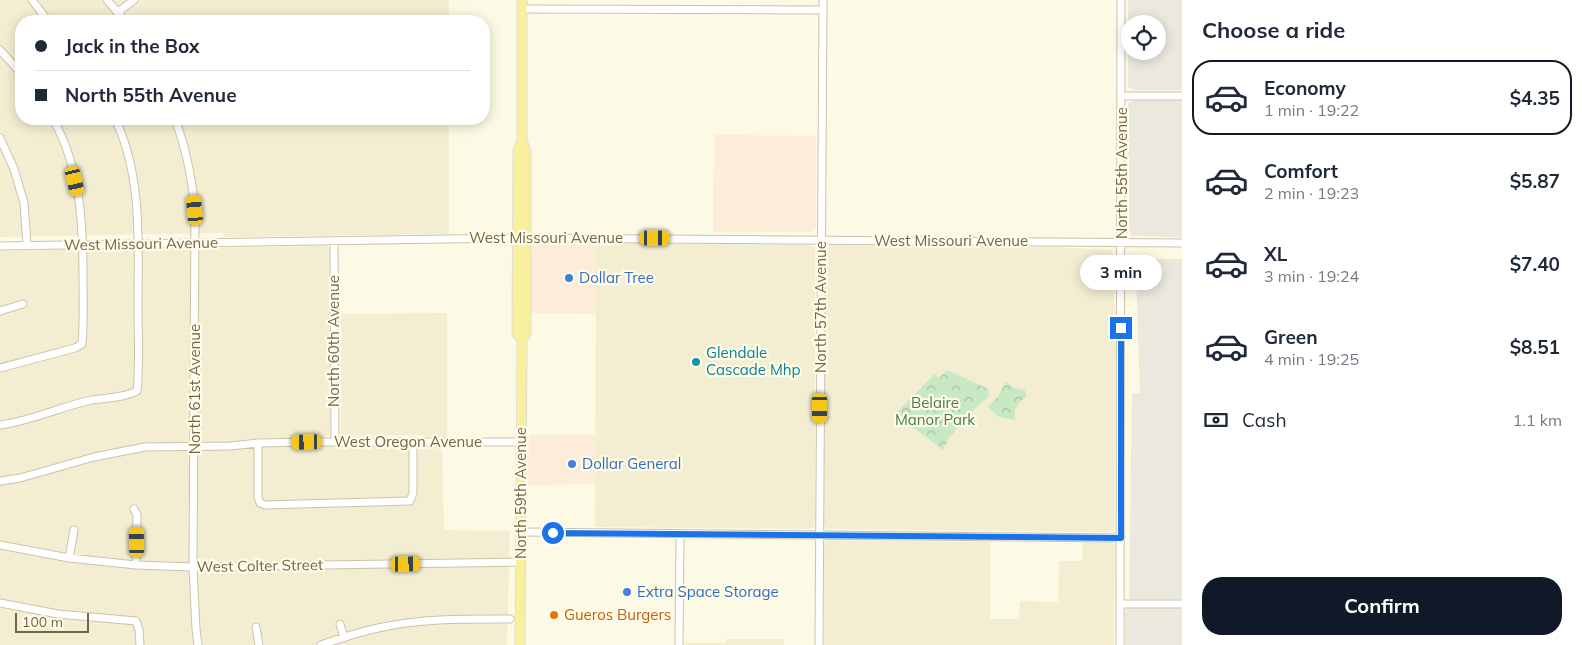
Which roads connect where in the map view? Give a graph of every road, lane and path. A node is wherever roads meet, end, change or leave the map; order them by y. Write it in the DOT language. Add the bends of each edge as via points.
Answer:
graph roads {
  1 [pos="32,0"];
  2 [pos="107,0"];
  3 [pos="134,0"];
  4 [pos="823,0"];
  5 [pos="1122,0"];
  6 [pos="522,4"];
  7 [pos="823,10"];
  8 [pos="118,12"];
  9 [pos="43,15"];
  10 [pos="120,15"];
  11 [pos="0,50"];
  12 [pos="15,66"];
  13 [pos="1122,96"];
  14 [pos="1182,96"];
  15 [pos="56,125"];
  16 [pos="117,125"];
  17 [pos="177,125"];
  18 [pos="189,132"];
  19 [pos="181,135"];
  20 [pos="0,138"];
  21 [pos="522,238"];
  22 [pos="334,240"];
  23 [pos="821,240"];
  24 [pos="1122,242"];
  25 [pos="195,243"];
  26 [pos="1182,243"];
  27 [pos="83,244"];
  28 [pos="138,244"];
  29 [pos="27,245"];
  30 [pos="0,246"];
  31 [pos="23,304"];
  32 [pos="0,311"];
  33 [pos="0,368"];
  34 [pos="0,425"];
  35 [pos="335,441"];
  36 [pos="413,441"];
  37 [pos="521,442"];
  38 [pos="258,443"];
  39 [pos="194,446"];
  40 [pos="0,482"];
  41 [pos="134,509"];
  42 [pos="74,530"];
  43 [pos="521,532"];
  44 [pos="680,534"];
  45 [pos="820,535"];
  46 [pos="1121,538"];
  47 [pos="0,545"];
  48 [pos="69,558"];
  49 [pos="521,562"];
  50 [pos="136,565"];
  51 [pos="193,568"];
  52 [pos="0,603"];
  53 [pos="1120,604"];
  54 [pos="1182,604"];
  55 [pos="510,619"];
  56 [pos="340,624"];
  57 [pos="256,627"];
  58 [pos="344,638"];
  59 [pos="140,645"];
  60 [pos="198,645"];
  61 [pos="259,645"];
  62 [pos="320,645"];
  63 [pos="520,645"];
  64 [pos="679,645"];
  65 [pos="819,645"];
  66 [pos="1120,645"];
  1 -- 9 [label="street"];
  2 -- 8 [label="street"];
  3 -- 8 [label="street"];
  4 -- 7 [label="street, North 57th Avenue"];
  5 -- 13 [label="street, North 55th Avenue"];
  6 -- 7 [label="street"];
  6 -- 21 [label="main road, North 59th Avenue" via="522,141 518,150"];
  7 -- 23 [label="street, North 57th Avenue"];
  8 -- 10 [label="street"];
  11 -- 12 [label="street"];
  13 -- 14 [label="street"];
  13 -- 24 [label="street, North 55th Avenue"];
  15 -- 27 [label="street" via="72,166 81,209"];
  16 -- 28 [label="street" via="134,183"];
  17 -- 19 [label="street, North 61st Avenue"];
  18 -- 19 [label="street"];
  19 -- 25 [label="street, North 61st Avenue" via="192,186"];
  20 -- 29 [label="street" via="24,203"];
  21 -- 22 [label="street, West Missouri Avenue"];
  21 -- 23 [label="street, West Missouri Avenue"];
  21 -- 37 [label="main road, North 59th Avenue" via="517,334 522,340"];
  22 -- 25 [label="street, West Missouri Avenue"];
  22 -- 35 [label="street, North 60th Avenue"];
  23 -- 24 [label="street, West Missouri Avenue"];
  23 -- 45 [label="street, North 57th Avenue"];
  24 -- 26 [label="street, West Missouri Avenue"];
  24 -- 46 [label="street, North 55th Avenue"];
  25 -- 28 [label="street, West Missouri Avenue"];
  25 -- 39 [label="street, North 61st Avenue"];
  27 -- 28 [label="street, West Missouri Avenue"];
  27 -- 29 [label="street, West Missouri Avenue"];
  27 -- 33 [label="street" via="82,344"];
  28 -- 34 [label="street" via="137,391 128,396 88,401"];
  29 -- 30 [label="street, West Missouri Avenue"];
  31 -- 32 [label="street"];
  35 -- 36 [label="street, West Oregon Avenue"];
  35 -- 38 [label="street, West Oregon Avenue"];
  36 -- 37 [label="street, West Oregon Avenue"];
  36 -- 38 [label="street" via="410,501 265,505 260,503"];
  37 -- 43 [label="main road, North 59th Avenue"];
  38 -- 39 [label="street, West Oregon Avenue"];
  39 -- 40 [label="street, West Oregon Avenue" via="145,447"];
  39 -- 51 [label="street, North 61st Avenue"];
  41 -- 50 [label="street" via="137,515"];
  42 -- 48 [label="street"];
  43 -- 44 [label="street"];
  43 -- 49 [label="main road, North 59th Avenue"];
  44 -- 45 [label="street"];
  44 -- 64 [label="street"];
  45 -- 46 [label="street"];
  45 -- 65 [label="street, North 57th Avenue"];
  46 -- 53 [label="street, North 55th Avenue"];
  47 -- 48 [label="street, West Colter Street"];
  48 -- 50 [label="street, West Colter Street"];
  49 -- 51 [label="street, West Colter Street"];
  49 -- 63 [label="main road, North 59th Avenue"];
  50 -- 51 [label="street, West Colter Street"];
  51 -- 60 [label="street, North 61st Avenue"];
  52 -- 59 [label="street" via="58,614 136,621"];
  53 -- 54 [label="street"];
  53 -- 66 [label="street, North 55th Avenue"];
  55 -- 58 [label="street" via="413,622"];
  56 -- 58 [label="street"];
  57 -- 61 [label="street"];
  58 -- 62 [label="street"];
}
